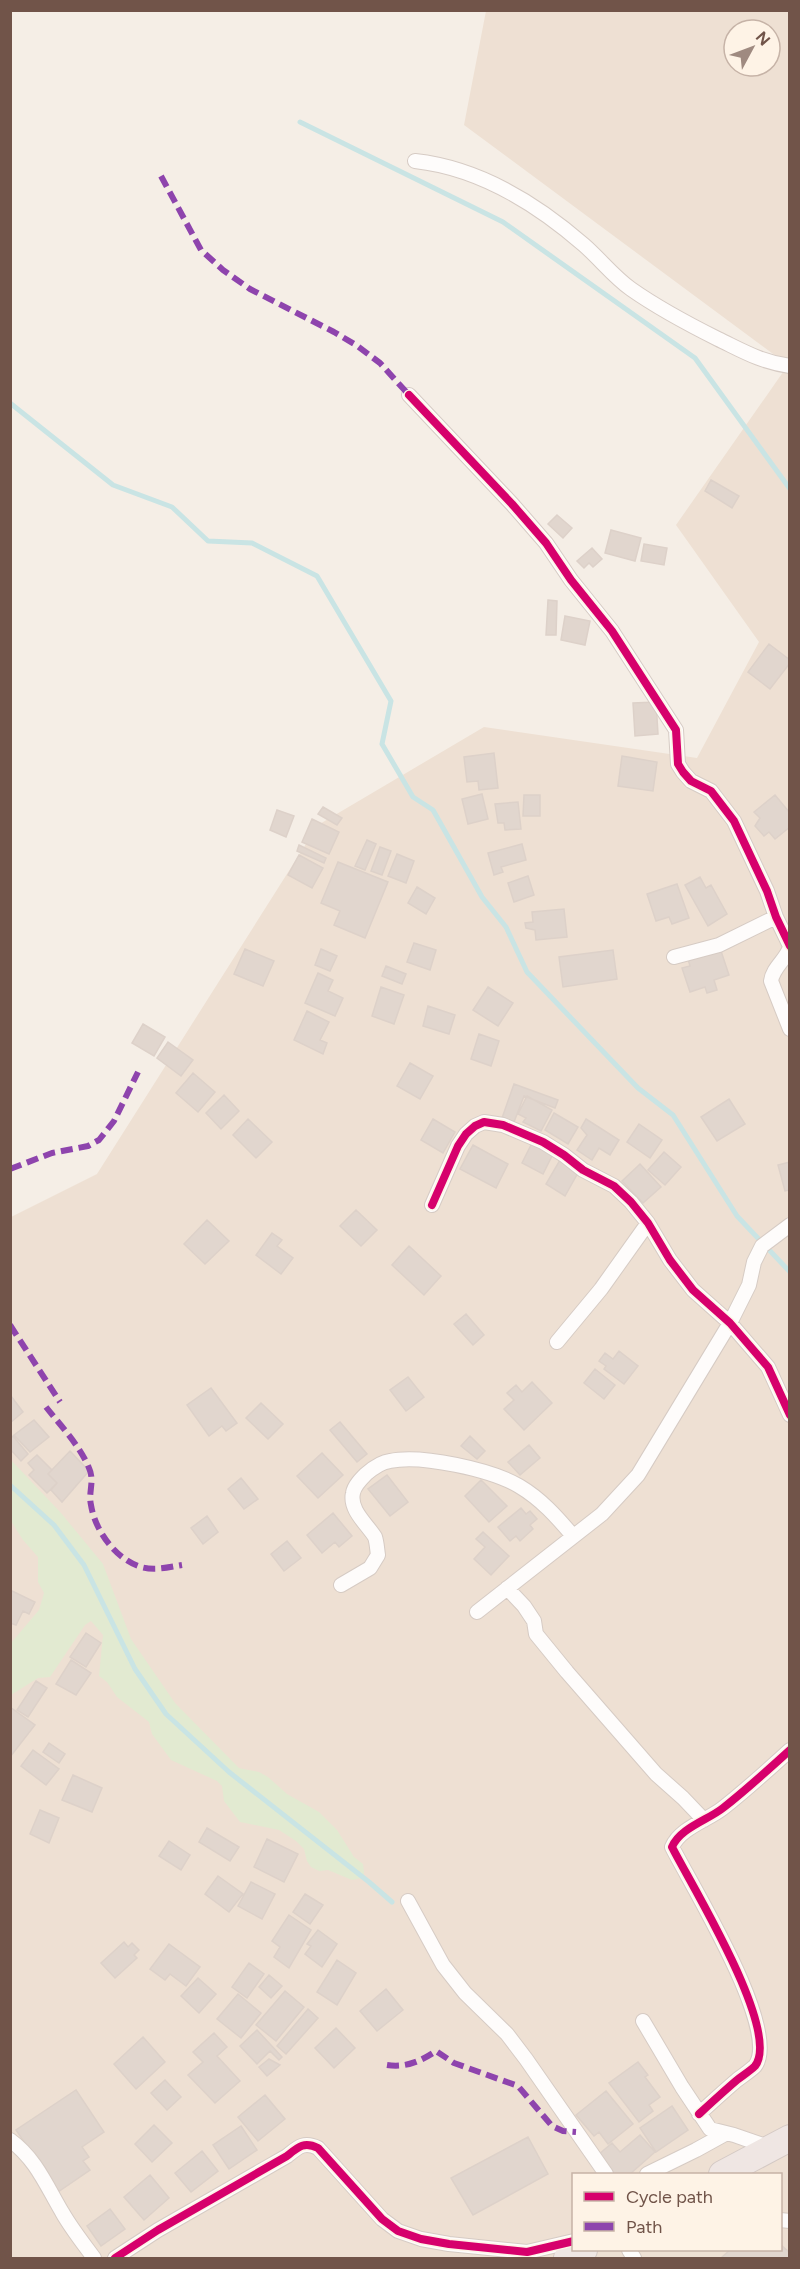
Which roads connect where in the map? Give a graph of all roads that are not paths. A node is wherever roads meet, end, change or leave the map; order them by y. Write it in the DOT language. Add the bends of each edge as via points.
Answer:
graph roads {
  1 [pos="415,161"];
  2 [pos="789,366"];
  3 [pos="410,395"];
  4 [pos="776,917"];
  5 [pos="789,946"];
  6 [pos="674,957"];
  7 [pos="789,1029"];
  8 [pos="432,1205"];
  9 [pos="648,1224"];
  10 [pos="789,1225"];
  11 [pos="730,1323"];
  12 [pos="557,1342"];
  13 [pos="789,1414"];
  14 [pos="573,1536"];
  15 [pos="341,1585"];
  16 [pos="507,1588"];
  17 [pos="477,1612"];
  18 [pos="789,1750"];
  19 [pos="704,1820"];
  20 [pos="408,1901"];
  21 [pos="643,2021"];
  22 [pos="699,2114"];
  23 [pos="725,2134"];
  24 [pos="10,2140"];
  25 [pos="780,2143"];
  26 [pos="605,2173"];
  27 [pos="651,2173"];
  28 [pos="726,2173"];
  29 [pos="572,2241"];
  30 [pos="582,2251"];
  31 [pos="94,2259"];
  32 [pos="115,2259"];
  33 [pos="567,2259"];
  1 -- 2 [label="street" via="438,164 478,178 527,202 583,244 629,288 736,348 767,363"];
  3 -- 4 [label="street" via="546,543 612,631 676,730 678,764 683,772 711,791 734,821"];
  4 -- 5 [label="street"];
  4 -- 6 [label="street" via="719,945"];
  5 -- 7 [label="street" via="771,981"];
  8 -- 9 [label="street" via="458,1146 466,1134 484,1122 521,1132 614,1186"];
  9 -- 11 [label="street" via="693,1290"];
  9 -- 12 [label="street" via="601,1290"];
  10 -- 11 [label="street" via="762,1246"];
  11 -- 13 [label="street" via="768,1367"];
  11 -- 14 [label="street" via="639,1475 602,1514"];
  14 -- 15 [label="street" via="551,1510 519,1486 494,1474 411,1459 389,1461 361,1479 353,1493 354,1507 376,1539 378,1555 370,1568"];
  14 -- 16 [label="street"];
  16 -- 17 [label="street"];
  16 -- 19 [label="street" via="525,1606 536,1634 567,1672 656,1774"];
  18 -- 19 [label="street"];
  19 -- 22 [label="street" via="672,1847 737,1966 759,2037 760,2054 755,2065"];
  20 -- 26 [label="street" via="443,1965 507,2034"];
  21 -- 22 [label="street"];
  22 -- 23 [label="street" via="710,2129"];
  23 -- 25 [label="street"];
  23 -- 27 [label="street"];
  24 -- 31 [label="street" via="36,2165"];
  25 -- 28 [label="highway"];
  29 -- 32 [label="street" via="527,2252 449,2244 398,2231 382,2219 318,2148 309,2144 300,2145"];
  30 -- 33 [label="highway"];
}
